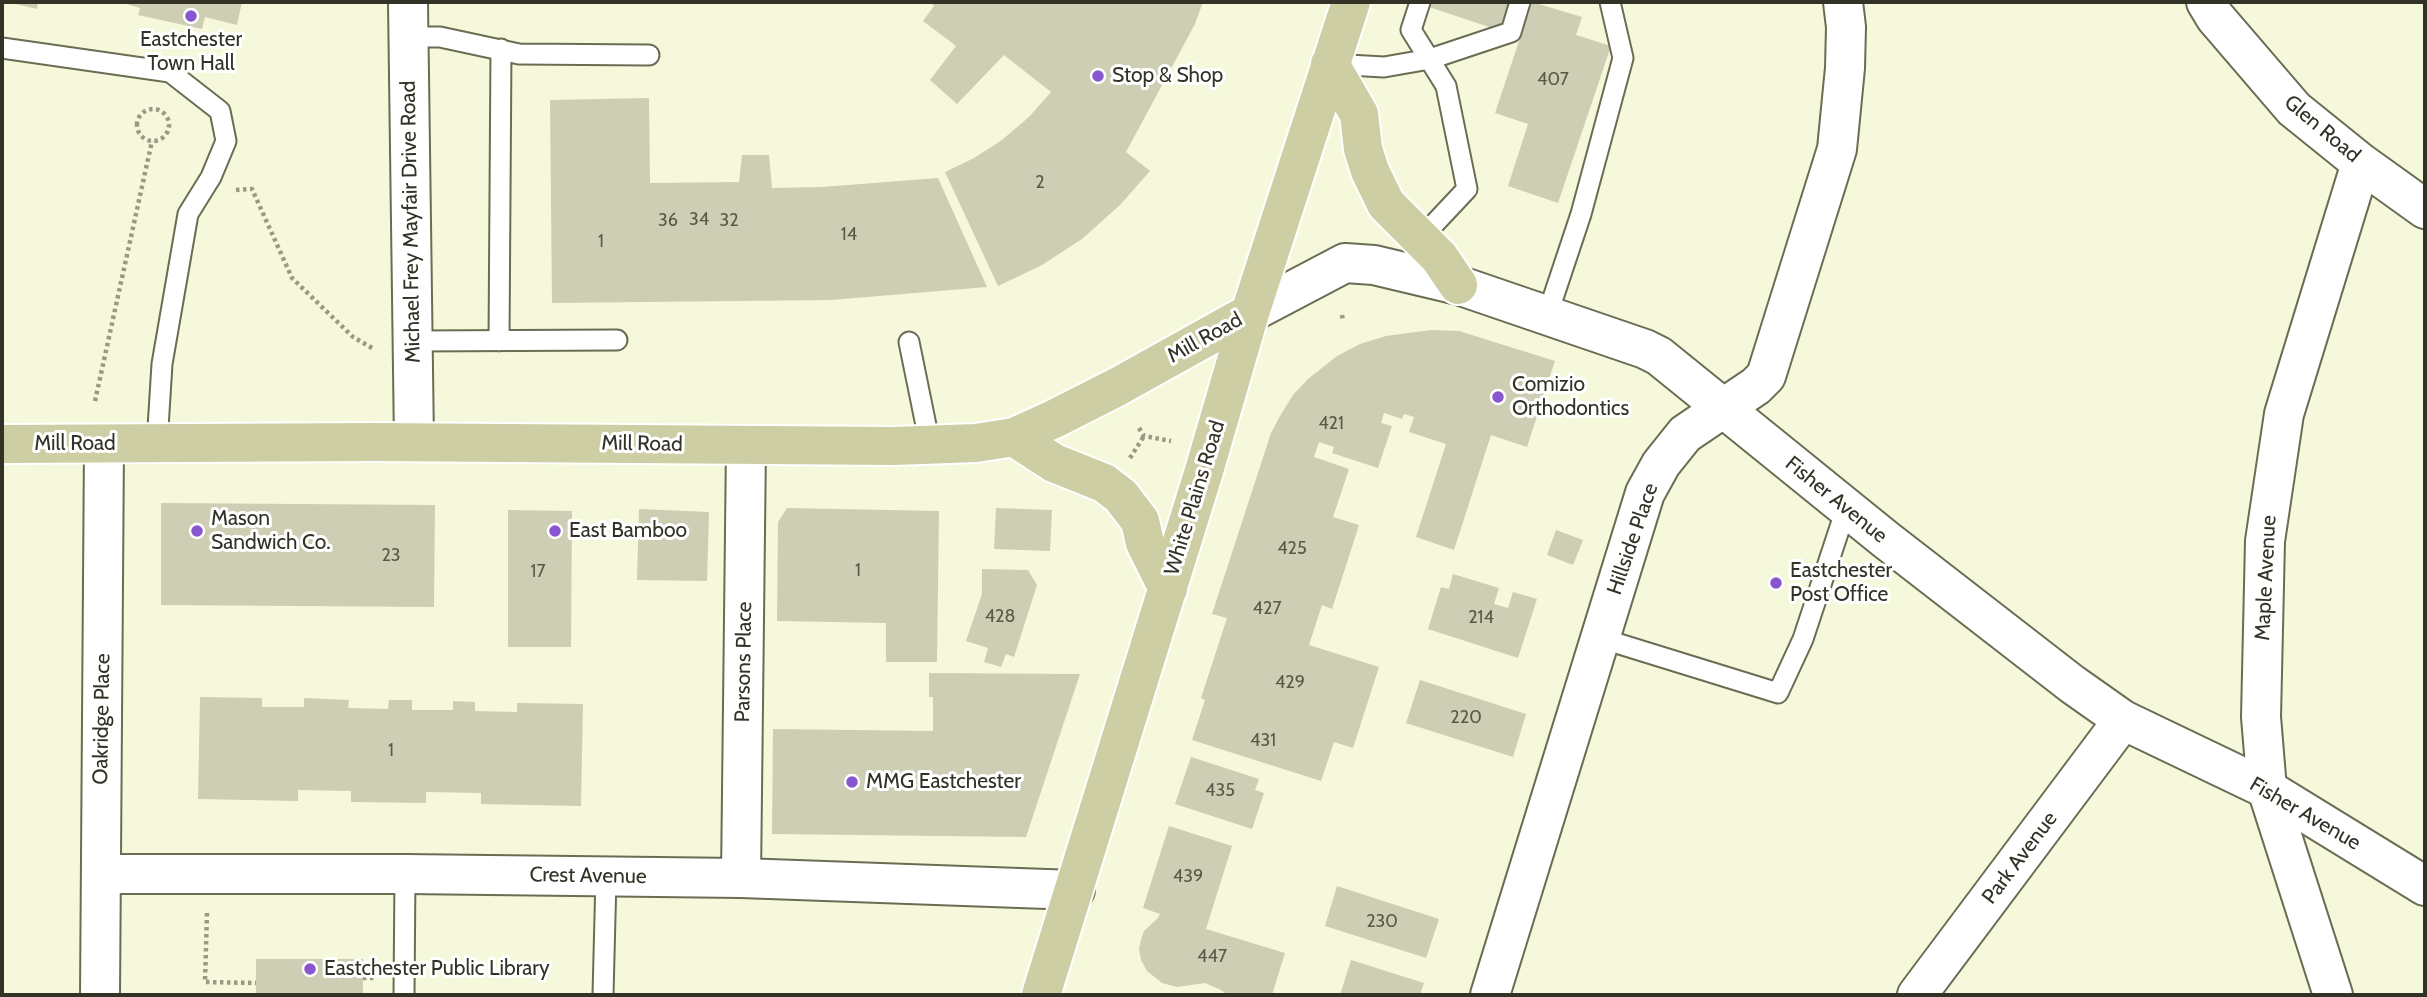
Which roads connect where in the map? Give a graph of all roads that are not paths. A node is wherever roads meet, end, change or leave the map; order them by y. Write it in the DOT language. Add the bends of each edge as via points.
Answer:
graph roads {
  1 [pos="1351,2"];
  2 [pos="1420,2"];
  3 [pos="1520,2"];
  4 [pos="1610,2"];
  5 [pos="1843,2"];
  6 [pos="2206,2"];
  7 [pos="409,19"];
  8 [pos="2,48"];
  9 [pos="501,49"];
  10 [pos="649,55"];
  11 [pos="1430,59"];
  12 [pos="1330,64"];
  13 [pos="2361,163"];
  14 [pos="2425,209"];
  15 [pos="1420,239"];
  16 [pos="1458,285"];
  17 [pos="1250,313"];
  18 [pos="1547,316"];
  19 [pos="617,340"];
  20 [pos="499,341"];
  21 [pos="909,342"];
  22 [pos="399,347"];
  23 [pos="1724,409"];
  24 [pos="1014,437"];
  25 [pos="414,442"];
  26 [pos="2,444"];
  27 [pos="104,444"];
  28 [pos="157,444"];
  29 [pos="746,445"];
  30 [pos="930,445"];
  31 [pos="1846,509"];
  32 [pos="1168,589"];
  33 [pos="1600,638"];
  34 [pos="2123,720"];
  35 [pos="2267,789"];
  36 [pos="101,874"];
  37 [pos="405,874"];
  38 [pos="606,877"];
  39 [pos="741,878"];
  40 [pos="2425,886"];
  41 [pos="1075,890"];
  42 [pos="100,995"];
  43 [pos="404,995"];
  44 [pos="603,995"];
  45 [pos="1041,995"];
  46 [pos="1490,995"];
  47 [pos="1917,995"];
  48 [pos="2333,995"];
  1 -- 12 [label="main road, White Plains Road"];
  2 -- 11 [label="lane" via="1411,30"];
  3 -- 11 [label="lane" via="1511,32"];
  4 -- 18 [label="lane" via="1623,58 1581,215"];
  5 -- 23 [label="street, Hillside Place" via="1845,68 1837,149 1766,376"];
  6 -- 13 [label="street, Glen Road" via="2294,109"];
  7 -- 9 [label="lane" via="440,37"];
  7 -- 22 [label="street, Michael Frey Mayfair Drive Road"];
  8 -- 28 [label="lane" via="170,72 220,111 226,141 188,214 162,364"];
  9 -- 10 [label="lane" via="519,54"];
  9 -- 20 [label="lane"];
  11 -- 12 [label="lane" via="1384,67"];
  11 -- 15 [label="lane" via="1446,86 1467,189"];
  12 -- 15 [label="main road" via="1359,114 1363,149 1377,187 1386,204"];
  12 -- 17 [label="main road, White Plains Road"];
  13 -- 14 [label="street, Glen Road"];
  13 -- 35 [label="street, Maple Avenue" via="2282,427 2265,541 2261,718"];
  15 -- 16 [label="main road"];
  16 -- 17 [label="street, Fisher Avenue" via="1374,265 1345,263"];
  16 -- 18 [label="street, Fisher Avenue"];
  17 -- 24 [label="main road, Mill Road" via="1117,387"];
  17 -- 32 [label="main road, White Plains Road"];
  18 -- 23 [label="street, Fisher Avenue" via="1646,349"];
  19 -- 20 [label="lane"];
  20 -- 22 [label="lane"];
  21 -- 30 [label="lane"];
  22 -- 25 [label="street, Michael Frey Mayfair Drive Road"];
  23 -- 31 [label="street, Fisher Avenue"];
  23 -- 33 [label="street, Hillside Place" via="1685,433 1645,493"];
  24 -- 30 [label="main road, Mill Road"];
  24 -- 32 [label="main road" via="1121,496 1140,521 1145,543"];
  25 -- 28 [label="main road, Mill Road"];
  25 -- 29 [label="main road, Mill Road"];
  26 -- 27 [label="main road, Mill Road"];
  27 -- 28 [label="main road, Mill Road"];
  27 -- 36 [label="street, Oakridge Place"];
  29 -- 30 [label="main road, Mill Road"];
  29 -- 39 [label="street, Parsons Place"];
  31 -- 33 [label="lane" via="1803,639 1778,693"];
  31 -- 34 [label="street, Fisher Avenue"];
  32 -- 41 [label="main road, White Plains Road"];
  33 -- 46 [label="street, Hillside Place"];
  34 -- 35 [label="street, Fisher Avenue"];
  34 -- 47 [label="street, Park Avenue"];
  35 -- 40 [label="street, Fisher Avenue"];
  35 -- 48 [label="street, Maple Avenue"];
  36 -- 37 [label="street, Crest Avenue"];
  36 -- 42 [label="street, Oakridge Place"];
  37 -- 38 [label="street, Crest Avenue"];
  37 -- 43 [label="lane"];
  38 -- 39 [label="street, Crest Avenue"];
  38 -- 44 [label="lane"];
  39 -- 41 [label="street, Crest Avenue"];
  41 -- 45 [label="main road, White Plains Road"];
}
